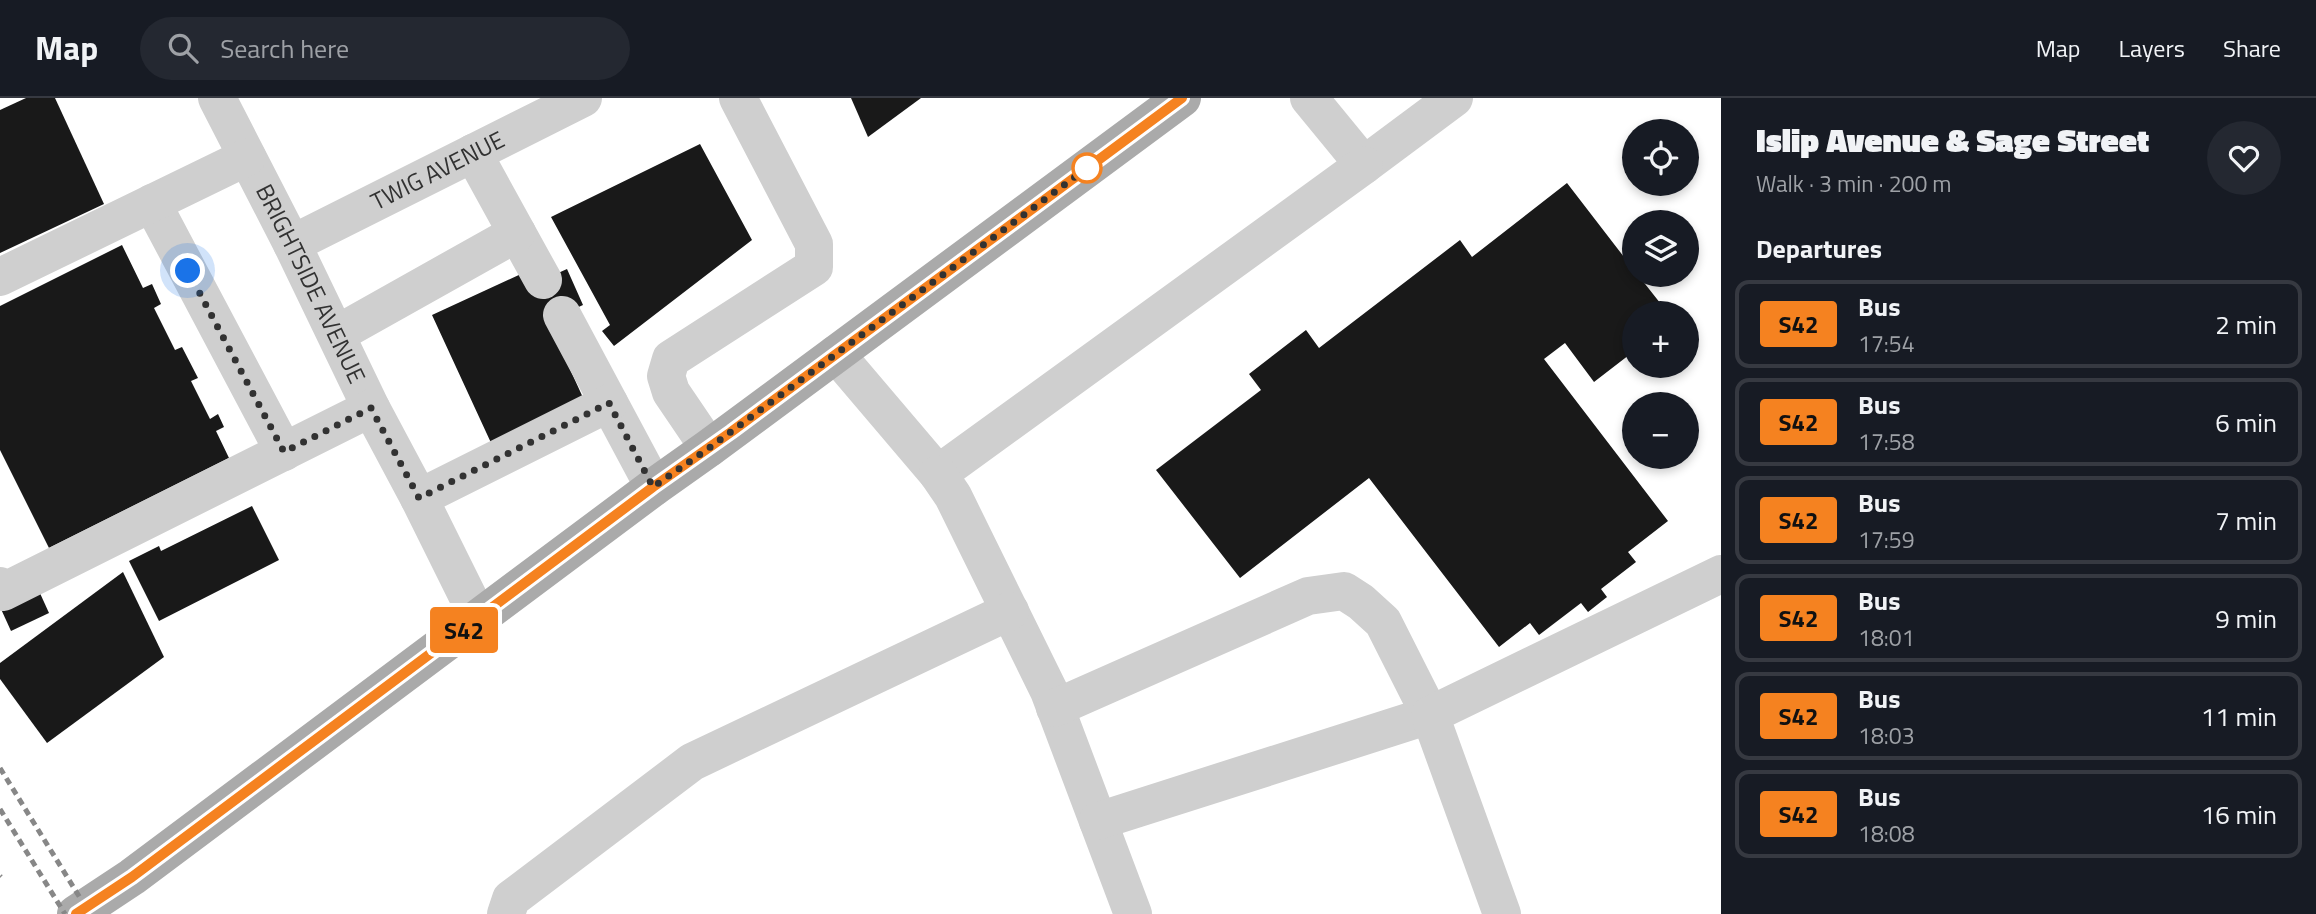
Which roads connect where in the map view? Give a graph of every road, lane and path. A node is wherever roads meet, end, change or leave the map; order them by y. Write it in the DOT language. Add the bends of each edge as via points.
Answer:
graph roads {
  1 [pos="217,98"];
  2 [pos="583,98"];
  3 [pos="738,98"];
  4 [pos="1182,98"];
  5 [pos="1309,98"];
  6 [pos="1454,98"];
  7 [pos="472,153"];
  8 [pos="247,157"];
  9 [pos="1364,165"];
  10 [pos="152,203"];
  11 [pos="517,233"];
  12 [pos="292,244"];
  13 [pos="0,277"];
  14 [pos="543,280"];
  15 [pos="562,315"];
  16 [pos="337,334"];
  17 [pos="836,354"];
  18 [pos="609,403"];
  19 [pos="371,408"];
  20 [pos="709,448"];
  21 [pos="284,452"];
  22 [pos="938,474"];
  23 [pos="653,487"];
  24 [pos="419,498"];
  25 [pos="1721,574"];
  26 [pos="0,586"];
  27 [pos="1010,611"];
  28 [pos="479,619"];
  29 [pos="1055,708"];
  30 [pos="1430,715"];
  31 [pos="1098,821"];
  32 [pos="76,914"];
  33 [pos="506,914"];
  34 [pos="1133,914"];
  35 [pos="1502,914"];
  1 -- 8 [label="street, BRIGHTSIDE AVENUE"];
  2 -- 7 [label="street, TWIG AVENUE"];
  3 -- 20 [label="street" via="814,244 814,267 671,359 666,376 671,392"];
  4 -- 17 [label="main road"];
  5 -- 9 [label="street"];
  6 -- 9 [label="street"];
  7 -- 11 [label="street"];
  7 -- 12 [label="street, TWIG AVENUE"];
  8 -- 10 [label="street"];
  8 -- 12 [label="street, BRIGHTSIDE AVENUE"];
  9 -- 22 [label="street"];
  10 -- 13 [label="street"];
  10 -- 21 [label="street"];
  11 -- 14 [label="street"];
  11 -- 16 [label="street"];
  12 -- 16 [label="street, BRIGHTSIDE AVENUE"];
  15 -- 18 [label="street"];
  16 -- 19 [label="street, BRIGHTSIDE AVENUE"];
  17 -- 20 [label="main road"];
  17 -- 22 [label="street"];
  18 -- 23 [label="street"];
  18 -- 24 [label="street"];
  19 -- 21 [label="street"];
  19 -- 24 [label="street, BRIGHTSIDE AVENUE"];
  20 -- 23 [label="main road"];
  21 -- 26 [label="street" via="3,593"];
  22 -- 27 [label="street"];
  23 -- 28 [label="main road"];
  24 -- 28 [label="street, BRIGHTSIDE AVENUE"];
  25 -- 30 [label="street"];
  27 -- 29 [label="street"];
  27 -- 33 [label="street" via="692,762 511,899"];
  28 -- 32 [label="main road"];
  29 -- 30 [label="street" via="1308,596 1344,591 1383,622"];
  29 -- 31 [label="street"];
  30 -- 31 [label="street"];
  30 -- 35 [label="street"];
  31 -- 34 [label="street"];
}
